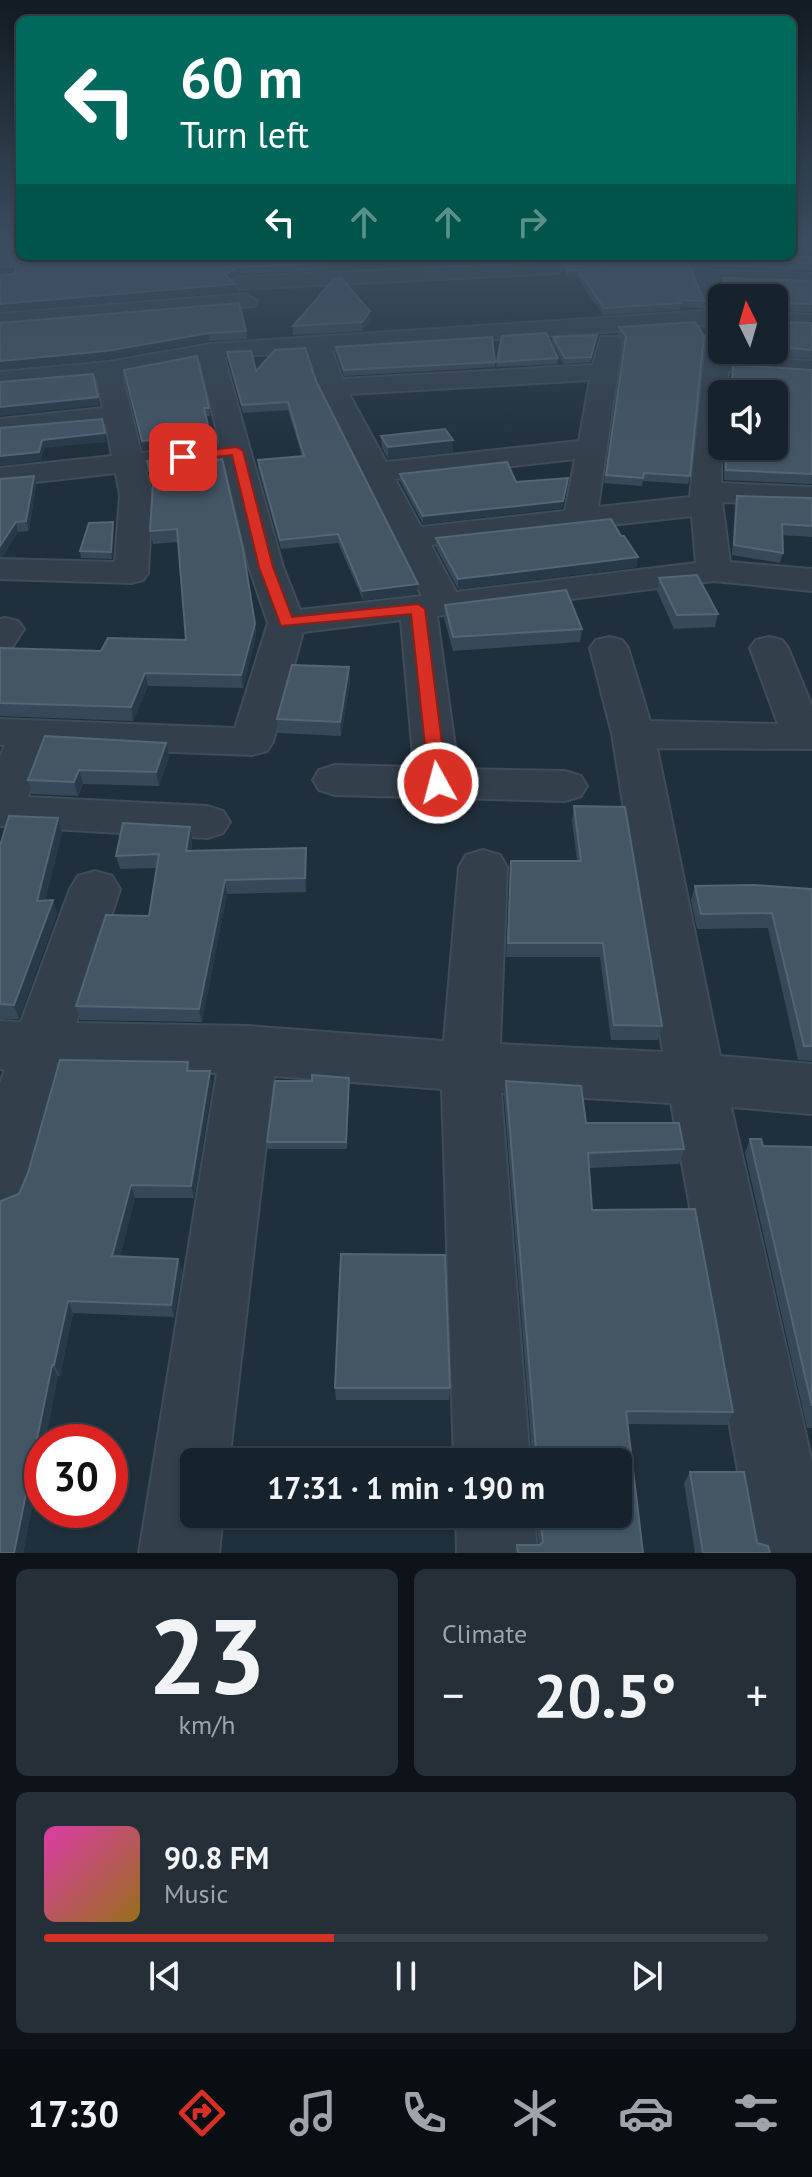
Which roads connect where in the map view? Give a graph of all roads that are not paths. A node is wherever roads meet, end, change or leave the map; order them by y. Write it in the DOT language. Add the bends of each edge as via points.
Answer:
graph roads {
  1 [pos="22,316"];
  2 [pos="253,316"];
  3 [pos="595,316"];
  4 [pos="708,317"];
  5 [pos="0,321"];
  6 [pos="788,321"];
  7 [pos="812,322"];
  8 [pos="604,325"];
  9 [pos="318,345"];
  10 [pos="264,349"];
  11 [pos="210,351"];
  12 [pos="716,364"];
  13 [pos="732,364"];
  14 [pos="812,369"];
  15 [pos="108,370"];
  16 [pos="605,372"];
  17 [pos="0,380"];
  18 [pos="332,387"];
  19 [pos="118,415"];
  20 [pos="0,427"];
  21 [pos="592,448"];
  22 [pos="237,451"];
  23 [pos="130,463"];
  24 [pos="376,472"];
  25 [pos="0,477"];
  26 [pos="812,496"];
  27 [pos="706,498"];
  28 [pos="580,518"];
  29 [pos="409,538"];
  30 [pos="0,569"];
  31 [pos="714,571"];
  32 [pos="812,580"];
  33 [pos="432,607"];
  34 [pos="287,623"];
  35 [pos="609,648"];
  36 [pos="769,648"];
  37 [pos="16,733"];
  38 [pos="633,734"];
  39 [pos="335,780"];
  40 [pos="438,783"];
  41 [pos="565,786"];
  42 [pos="0,811"];
  43 [pos="207,822"];
  44 [pos="483,867"];
  45 [pos="95,889"];
  46 [pos="20,1046"];
  47 [pos="249,1050"];
  48 [pos="470,1067"];
  49 [pos="696,1079"];
  50 [pos="812,1089"];
  51 [pos="0,1184"];
  52 [pos="491,1448"];
  53 [pos="496,1528"];
  54 [pos="179,1553"];
  55 [pos="497,1553"];
  56 [pos="793,1553"];
  1 -- 5 [label="street"];
  2 -- 10 [label="street"];
  3 -- 8 [label="street"];
  4 -- 8 [label="street"];
  6 -- 7 [label="street"];
  8 -- 9 [label="street"];
  8 -- 16 [label="street"];
  9 -- 10 [label="street"];
  9 -- 18 [label="street"];
  10 -- 11 [label="street"];
  11 -- 15 [label="street"];
  11 -- 22 [label="street"];
  12 -- 27 [label="street"];
  13 -- 14 [label="street"];
  15 -- 17 [label="street"];
  15 -- 19 [label="street"];
  16 -- 18 [label="street"];
  16 -- 21 [label="street"];
  18 -- 24 [label="street"];
  19 -- 20 [label="street"];
  19 -- 23 [label="street"];
  21 -- 24 [label="street"];
  21 -- 28 [label="street"];
  22 -- 23 [label="street"];
  22 -- 34 [label="street" via="266,567"];
  23 -- 25 [label="street"];
  23 -- 30 [label="street" via="136,496 131,573"];
  24 -- 29 [label="street"];
  26 -- 27 [label="street"];
  27 -- 28 [label="street"];
  27 -- 31 [label="street"];
  28 -- 29 [label="street"];
  29 -- 33 [label="street"];
  31 -- 32 [label="street"];
  31 -- 33 [label="street"];
  33 -- 34 [label="street"];
  33 -- 40 [label="street"];
  34 -- 37 [label="street" via="252,742"];
  35 -- 38 [label="street"];
  36 -- 38 [label="street" via="804,738"];
  37 -- 42 [label="street"];
  38 -- 49 [label="street"];
  39 -- 40 [label="street"];
  40 -- 41 [label="street"];
  42 -- 43 [label="street"];
  44 -- 48 [label="street"];
  45 -- 46 [label="street"];
  46 -- 47 [label="street"];
  46 -- 51 [label="street"];
  47 -- 48 [label="street"];
  47 -- 54 [label="street"];
  48 -- 49 [label="street"];
  48 -- 52 [label="street"];
  49 -- 50 [label="street"];
  49 -- 56 [label="street"];
  53 -- 55 [label="street"];
}
